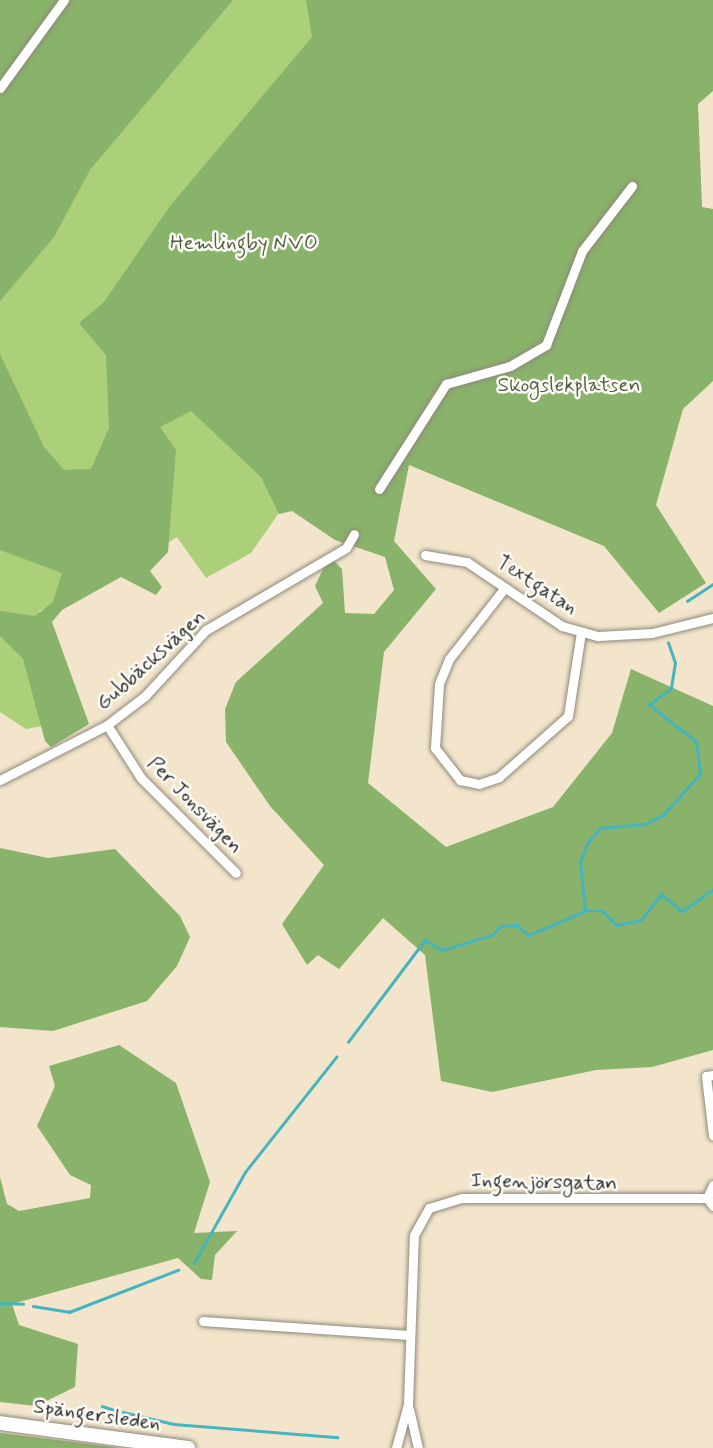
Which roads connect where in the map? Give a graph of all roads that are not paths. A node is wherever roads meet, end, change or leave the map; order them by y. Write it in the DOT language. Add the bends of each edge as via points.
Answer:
graph roads {
  1 [pos="64,0"];
  2 [pos="0,88"];
  3 [pos="632,186"];
  4 [pos="379,489"];
  5 [pos="354,534"];
  6 [pos="425,555"];
  7 [pos="503,590"];
  8 [pos="713,618"];
  9 [pos="581,632"];
  10 [pos="107,725"];
  11 [pos="0,780"];
  12 [pos="236,873"];
  13 [pos="709,1075"];
  14 [pos="713,1136"];
  15 [pos="713,1185"];
  16 [pos="707,1198"];
  17 [pos="713,1206"];
  18 [pos="203,1321"];
  19 [pos="409,1335"];
  20 [pos="408,1404"];
  21 [pos="0,1423"];
  22 [pos="188,1448"];
  23 [pos="396,1448"];
  24 [pos="418,1448"];
  1 -- 2 [label="street"];
  3 -- 4 [label="street" via="589,238 546,345 510,366 446,384"];
  5 -- 10 [label="street, Gubbäcksvägen" via="346,548 206,630 145,696"];
  6 -- 7 [label="street, Textgatan" via="467,562"];
  7 -- 9 [label="street, Textgatan"];
  7 -- 9 [label="street" via="449,659 439,684 435,748 460,780 479,784 499,777 568,716"];
  8 -- 9 [label="street, Textgatan" via="622,637"];
  10 -- 11 [label="street, Gubbäcksvägen"];
  10 -- 12 [label="street, Per Jonsvägen" via="141,778"];
  13 -- 14 [label="street"];
  15 -- 16 [label="street"];
  16 -- 17 [label="street"];
  16 -- 19 [label="street, Ingenjörsgatan" via="440,1203 416,1226"];
  18 -- 19 [label="street"];
  19 -- 20 [label="street, Ingenjörsgatan"];
  20 -- 23 [label="street, Ingenjörsgatan"];
  20 -- 24 [label="street, Ingenjörsgatan"];
  21 -- 22 [label="main road, Spängersleden"];
}
